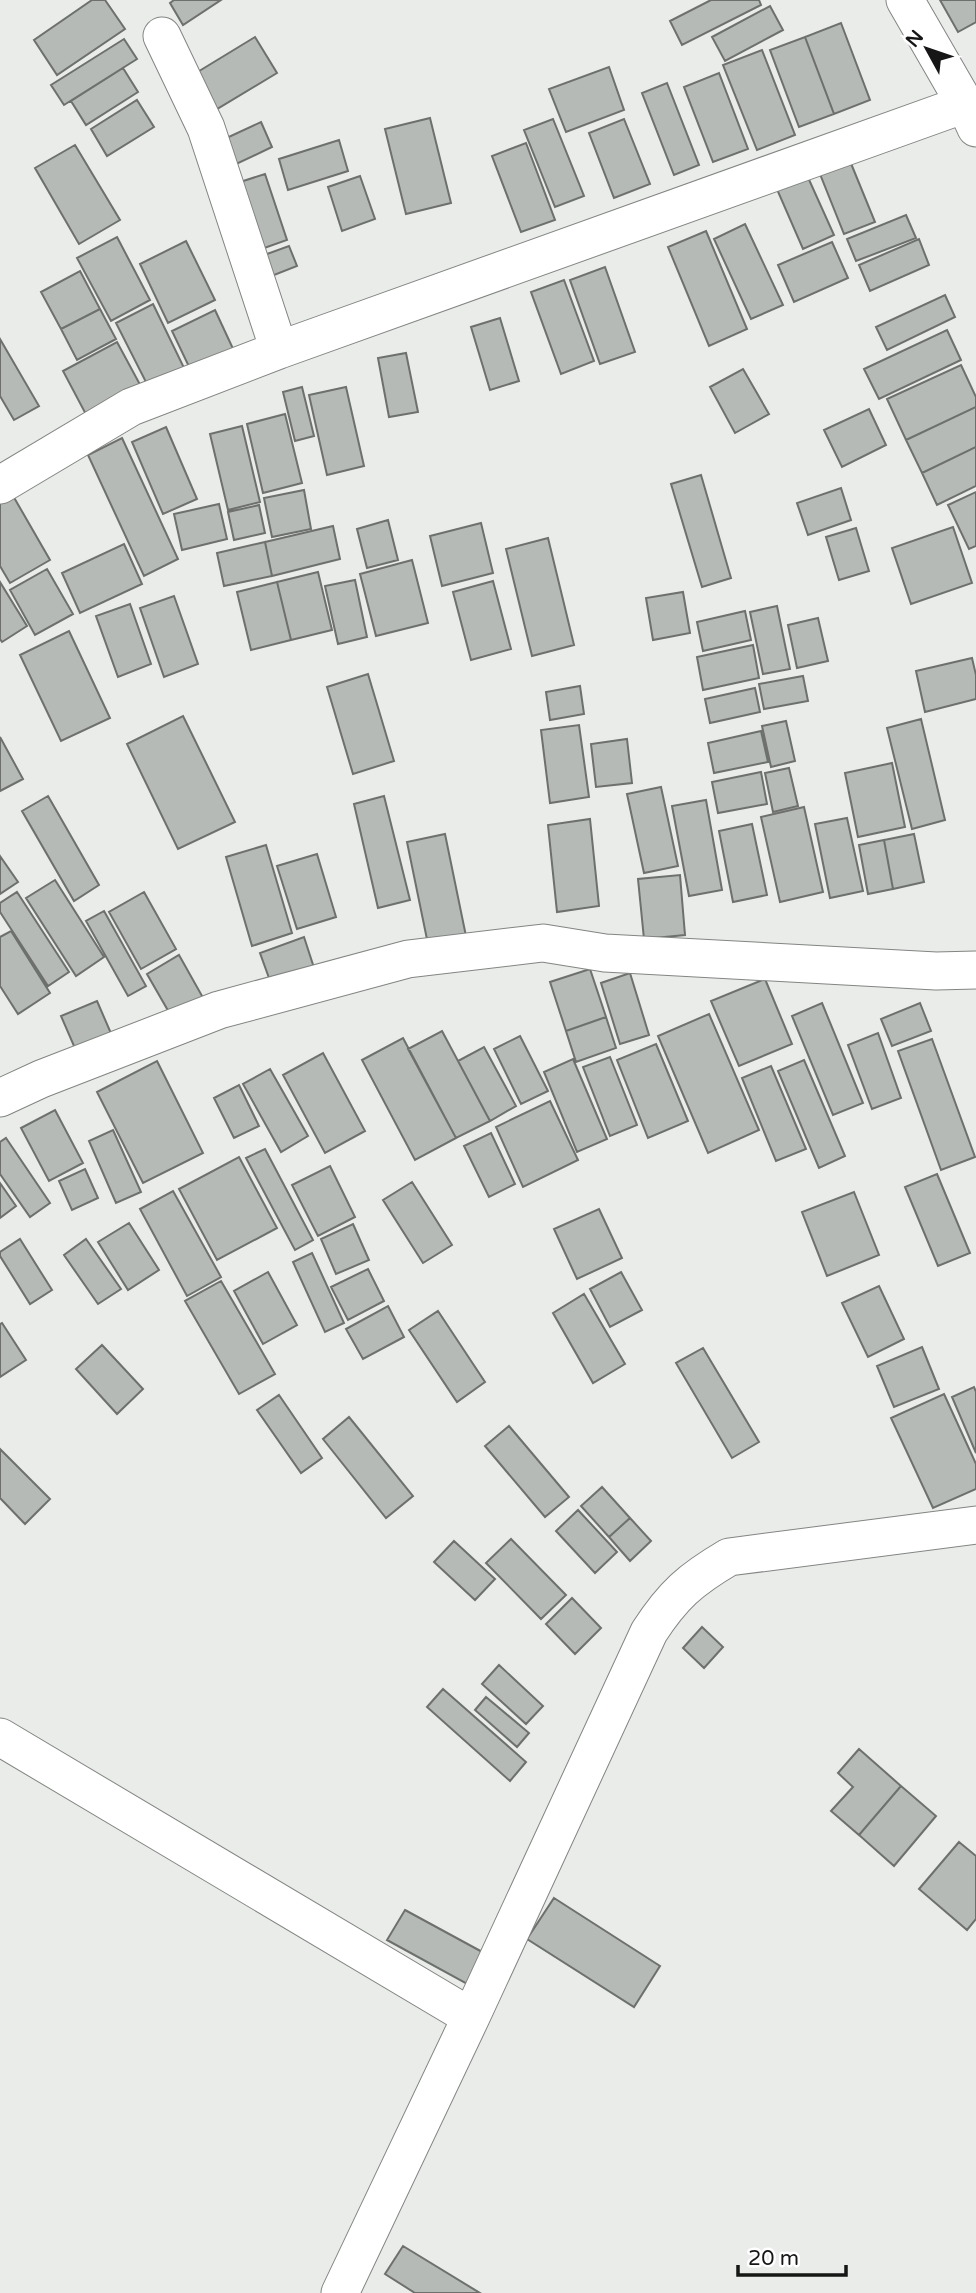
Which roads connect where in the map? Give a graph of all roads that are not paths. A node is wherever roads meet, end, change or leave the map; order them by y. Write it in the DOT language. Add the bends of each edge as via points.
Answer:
graph roads {
  1 [pos="905,0"];
  2 [pos="162,36"];
  3 [pos="970,116"];
  4 [pos="279,350"];
  5 [pos="0,485"];
  6 [pos="976,970"];
  7 [pos="0,1098"];
  8 [pos="976,1525"];
  9 [pos="0,1737"];
  10 [pos="471,2017"];
  11 [pos="340,2293"];
  1 -- 3 [label="street"];
  2 -- 4 [label="street" via="206,128"];
  3 -- 4 [label="street"];
  4 -- 5 [label="street" via="131,407"];
  6 -- 7 [label="street" via="605,953 543,943 408,959 219,1010"];
  8 -- 10 [label="street" via="729,1558 697,1576 669,1602 649,1632"];
  9 -- 10 [label="street"];
  10 -- 11 [label="street"];
}
